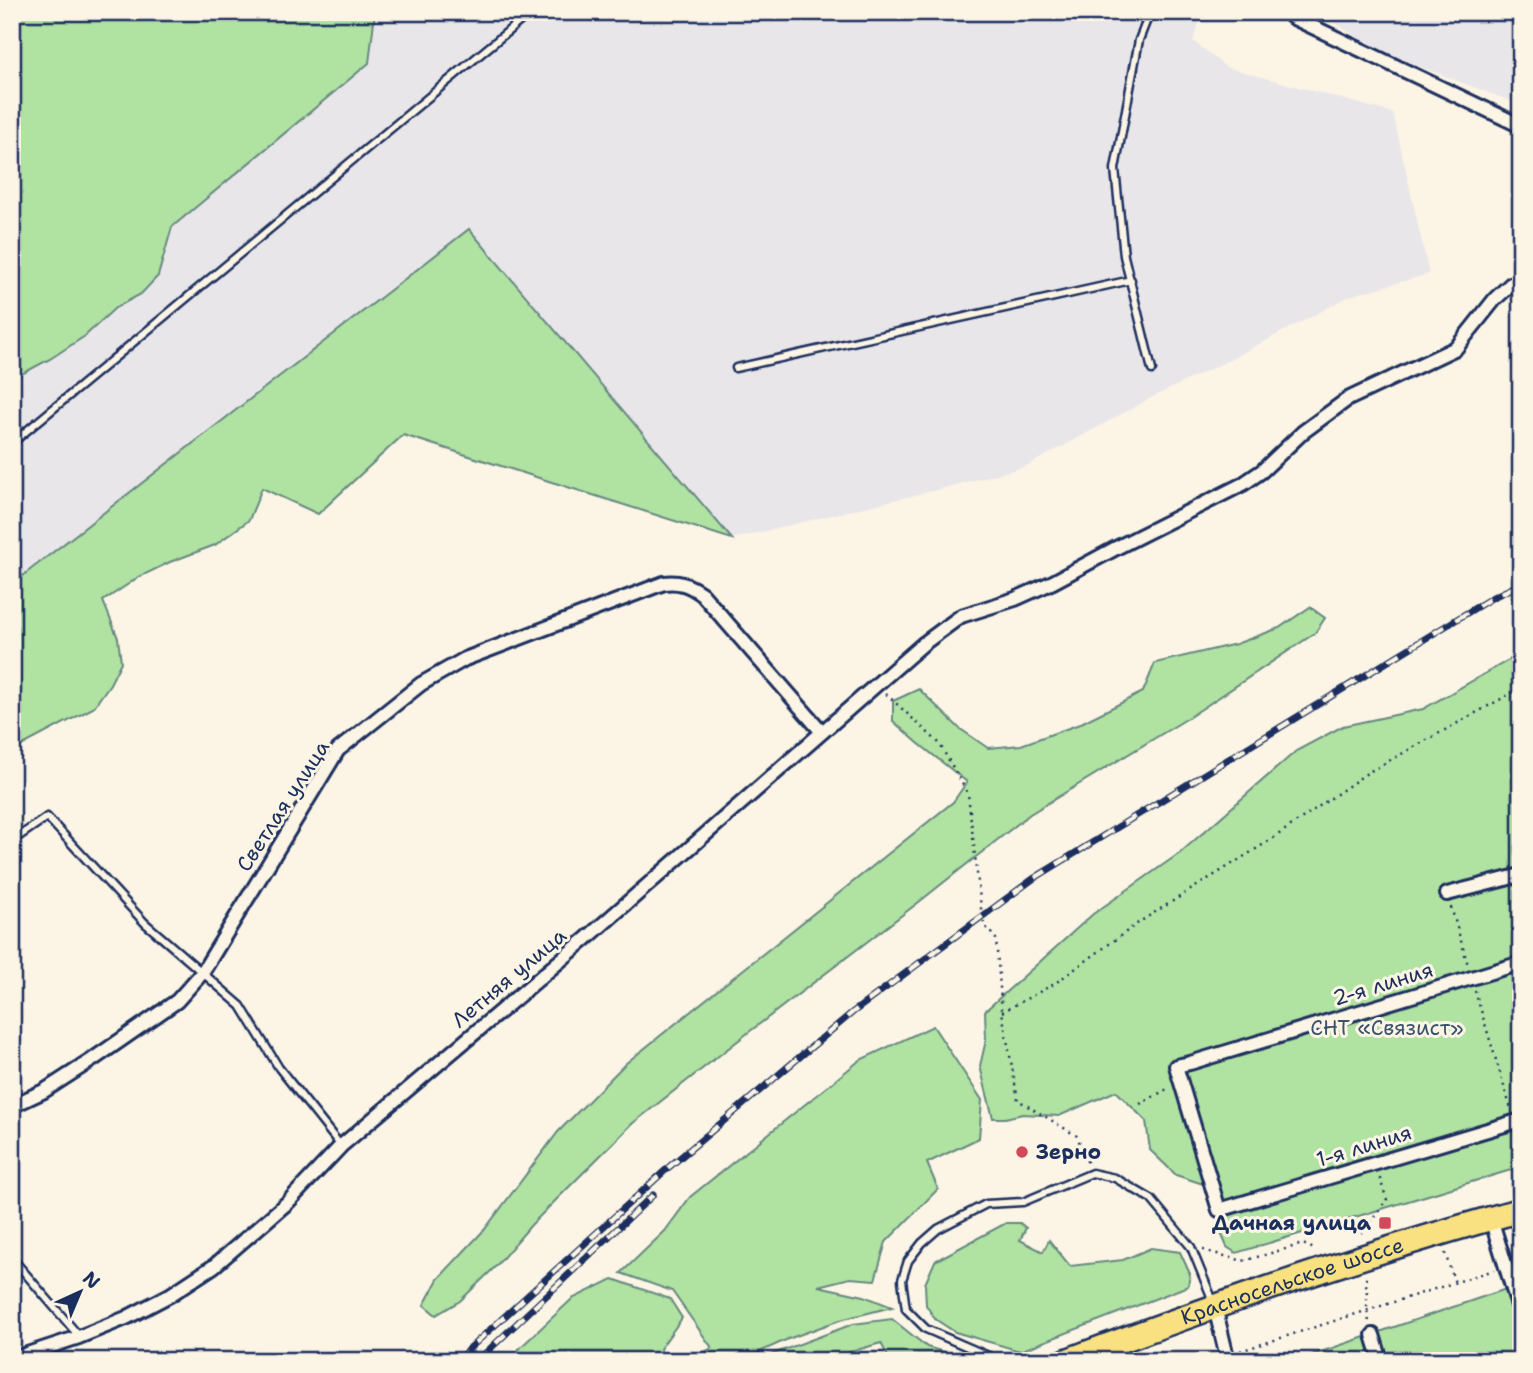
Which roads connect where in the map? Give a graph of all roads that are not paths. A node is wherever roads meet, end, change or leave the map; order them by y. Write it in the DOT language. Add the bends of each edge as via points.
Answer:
graph roads {
  1 [pos="531,12"];
  2 [pos="1150,12"];
  3 [pos="1287,12"];
  4 [pos="1521,126"];
  5 [pos="1521,279"];
  6 [pos="1130,280"];
  7 [pos="736,368"];
  8 [pos="1152,370"];
  9 [pos="12,443"];
  10 [pos="822,732"];
  11 [pos="12,841"];
  12 [pos="1521,875"];
  13 [pos="1447,894"];
  14 [pos="1521,963"];
  15 [pos="202,973"];
  16 [pos="12,1106"];
  17 [pos="1518,1121"];
  18 [pos="341,1146"];
  19 [pos="1219,1210"];
  20 [pos="1521,1210"];
  21 [pos="1491,1219"];
  22 [pos="12,1258"];
  23 [pos="1215,1307"];
  24 [pos="1521,1315"];
  25 [pos="1373,1335"];
  26 [pos="79,1337"];
  27 [pos="1079,1358"];
  28 [pos="1227,1358"];
  29 [pos="12,1359"];
  30 [pos="1000,1361"];
  31 [pos="1381,1361"];
  1 -- 9 [label="lane"];
  2 -- 6 [label="lane" via="1139,40 1115,169"];
  3 -- 4 [label="street"];
  5 -- 10 [label="street, Летняя улица" via="1495,299 1456,348 1348,399 1243,484 1053,582 961,616"];
  6 -- 7 [label="lane"];
  6 -- 8 [label="lane"];
  10 -- 15 [label="street, Светлая улица" via="702,594 677,582 478,654 421,684 338,750"];
  10 -- 18 [label="street, Летняя улица"];
  11 -- 15 [label="lane" via="47,817 145,923"];
  12 -- 13 [label="street"];
  14 -- 19 [label="street, 2-я линия" via="1176,1066"];
  15 -- 16 [label="street, Светлая улица" via="177,1001 44,1091"];
  15 -- 18 [label="lane" via="242,1006 279,1068"];
  17 -- 19 [label="street, 1-я линия"];
  18 -- 26 [label="street, Летняя улица" via="287,1203 214,1266 170,1295"];
  20 -- 21 [label="highway, Красносельское шоссе"];
  21 -- 23 [label="highway, Красносельское шоссе"];
  21 -- 24 [label="street"];
  22 -- 26 [label="lane"];
  23 -- 27 [label="highway, Красносельское шоссе"];
  23 -- 28 [label="street"];
  23 -- 30 [label="lane" via="1191,1247 1151,1199 1115,1178 1092,1173 1023,1202 986,1205 938,1229 908,1261 902,1280 906,1309 926,1329"];
  25 -- 31 [label="street"];
  26 -- 29 [label="street, Летняя улица"];
}
